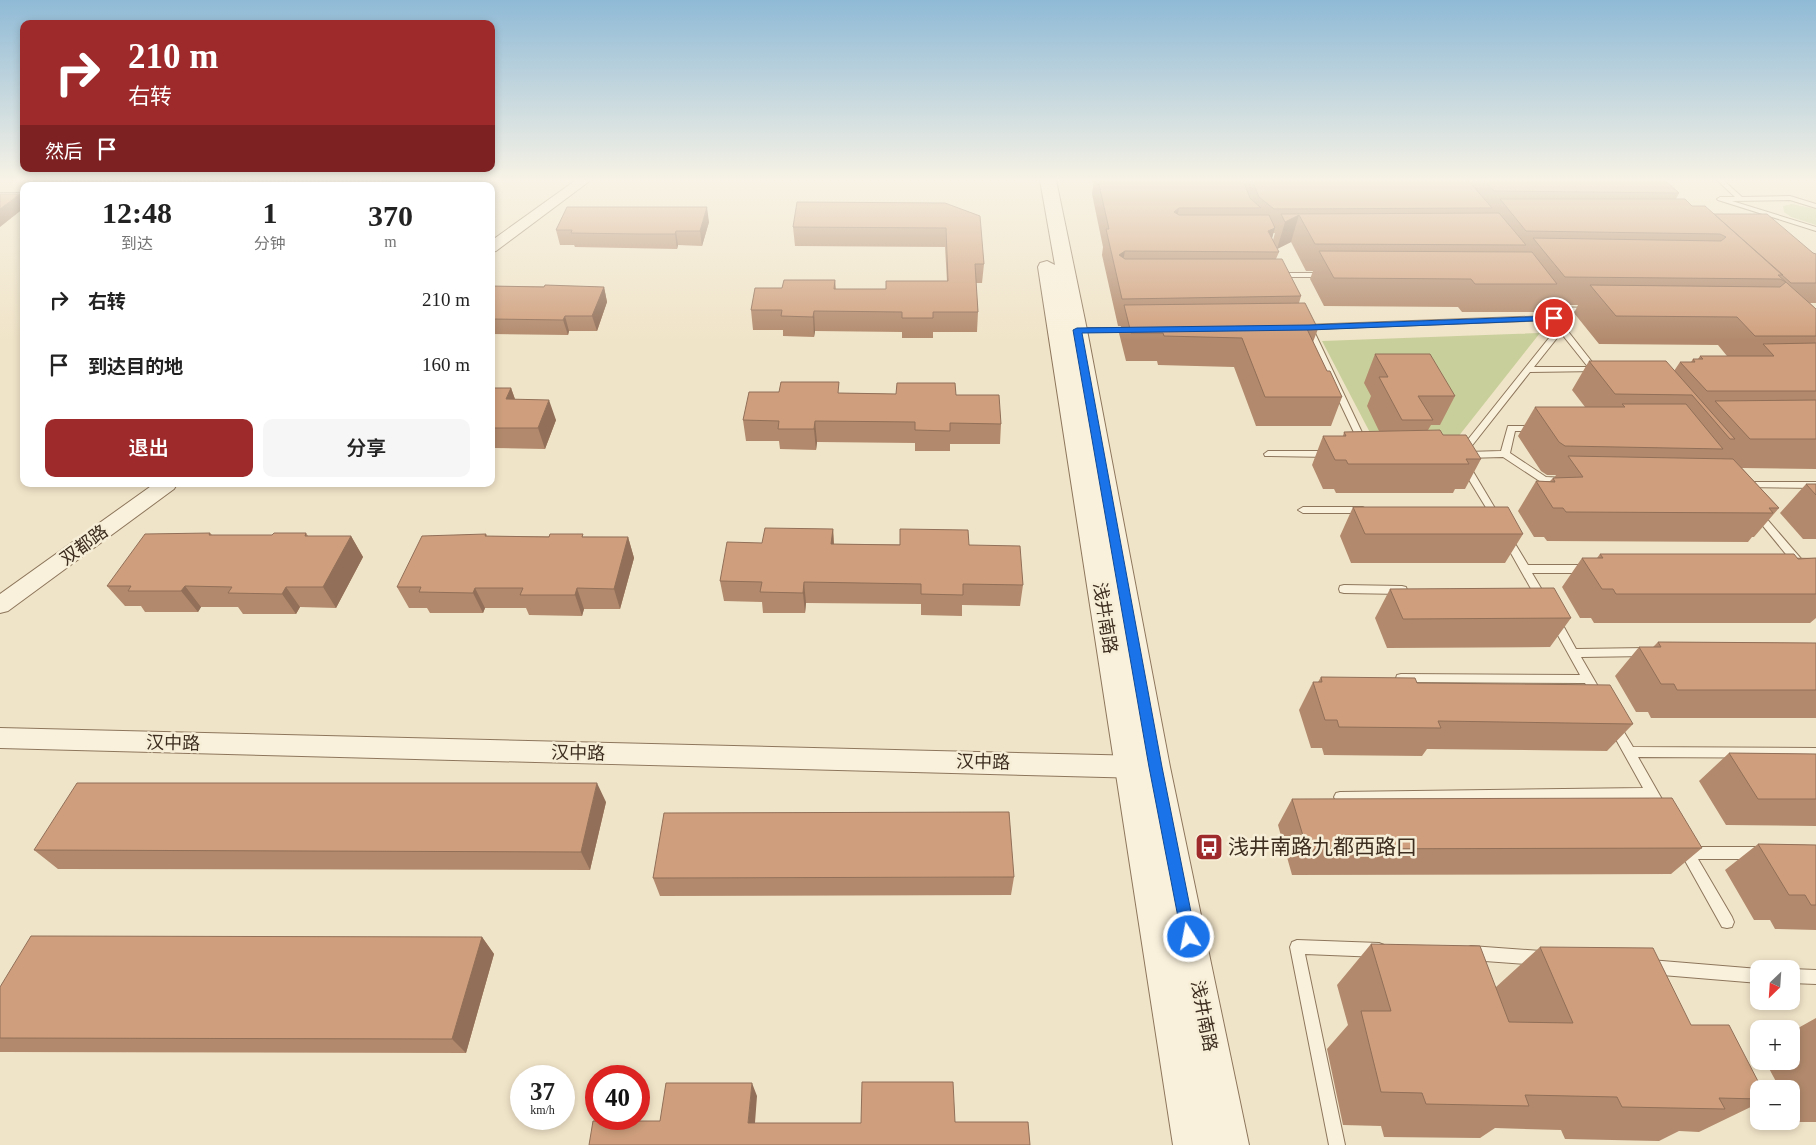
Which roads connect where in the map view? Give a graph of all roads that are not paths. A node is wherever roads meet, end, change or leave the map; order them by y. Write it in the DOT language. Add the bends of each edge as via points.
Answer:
graph roads {
  1 [pos="511,233"];
  2 [pos="1045,233"];
  3 [pos="1055,233"];
  4 [pos="495,245"];
  5 [pos="1333,275"];
  6 [pos="1277,282"];
  7 [pos="1531,289"];
  8 [pos="1547,309"];
  9 [pos="1596,310"];
  10 [pos="1554,318"];
  11 [pos="1307,324"];
  12 [pos="1299,328"];
  13 [pos="1561,328"];
  14 [pos="1145,329"];
  15 [pos="1067,330"];
  16 [pos="1594,369"];
  17 [pos="1611,369"];
  18 [pos="1528,370"];
  19 [pos="1550,428"];
  20 [pos="1268,454"];
  21 [pos="1505,454"];
  22 [pos="1342,455"];
  23 [pos="1369,455"];
  24 [pos="1455,455"];
  25 [pos="1574,480"];
  26 [pos="1816,485"];
  27 [pos="163,487"];
  28 [pos="1740,493"];
  29 [pos="1753,508"];
  30 [pos="1303,510"];
  31 [pos="1372,510"];
  32 [pos="1799,568"];
  33 [pos="1816,568"];
  34 [pos="1525,569"];
  35 [pos="1595,569"];
  36 [pos="1816,583"];
  37 [pos="1344,589"];
  38 [pos="1412,590"];
  39 [pos="0,605"];
  40 [pos="1660,652"];
  41 [pos="1573,653"];
  42 [pos="1388,678"];
  43 [pos="1588,679"];
  44 [pos="0,738"];
  45 [pos="1630,752"];
  46 [pos="1816,753"];
  47 [pos="1142,767"];
  48 [pos="1652,793"];
  49 [pos="1340,796"];
  50 [pos="1667,818"];
  51 [pos="1677,836"];
  52 [pos="1687,853"];
  53 [pos="1766,854"];
  54 [pos="1727,922"];
  55 [pos="1395,951"];
  56 [pos="1454,953"];
  57 [pos="1552,959"];
  58 [pos="1639,966"];
  59 [pos="1750,975"];
  60 [pos="1800,976"];
  61 [pos="1816,977"];
  62 [pos="1193,1145"];
  63 [pos="1230,1145"];
  64 [pos="1337,1145"];
  1 -- 4 [label="street"];
  2 -- 15 [label="street, 浅井南路"];
  3 -- 15 [label="street, 浅井南路"];
  5 -- 6 [label="lane" via="1282,271 1287,282"];
  7 -- 8 [label="lane"];
  8 -- 9 [label="lane"];
  8 -- 10 [label="lane"];
  10 -- 11 [label="lane"];
  10 -- 13 [label="lane"];
  11 -- 12 [label="lane"];
  11 -- 23 [label="lane"];
  13 -- 16 [label="lane"];
  13 -- 18 [label="lane"];
  14 -- 15 [label="lane"];
  15 -- 47 [label="street, 浅井南路"];
  16 -- 17 [label="lane"];
  16 -- 18 [label="lane"];
  18 -- 24 [label="lane"];
  19 -- 21 [label="lane" via="1511,428"];
  20 -- 22 [label="lane"];
  21 -- 24 [label="lane"];
  21 -- 25 [label="lane" via="1544,480"];
  24 -- 34 [label="lane"];
  26 -- 28 [label="lane" via="1734,485"];
  27 -- 39 [label="street, 双都路"];
  29 -- 32 [label="lane"];
  30 -- 31 [label="lane"];
  32 -- 33 [label="lane"];
  32 -- 36 [label="lane"];
  34 -- 35 [label="lane"];
  34 -- 41 [label="lane" via="1533,592"];
  37 -- 38 [label="lane"];
  40 -- 41 [label="lane"];
  41 -- 43 [label="lane"];
  42 -- 43 [label="lane"];
  43 -- 45 [label="lane"];
  44 -- 47 [label="street, 汉中路"];
  45 -- 46 [label="lane"];
  45 -- 48 [label="lane"];
  47 -- 62 [label="street, 浅井南路"];
  47 -- 63 [label="street, 浅井南路"];
  48 -- 49 [label="lane"];
  48 -- 50 [label="lane"];
  51 -- 52 [label="lane"];
  52 -- 53 [label="lane"];
  52 -- 54 [label="lane"];
  55 -- 64 [label="lane" via="1296,947"];
  56 -- 57 [label="lane"];
  58 -- 59 [label="lane"];
  60 -- 61 [label="lane"];
}
